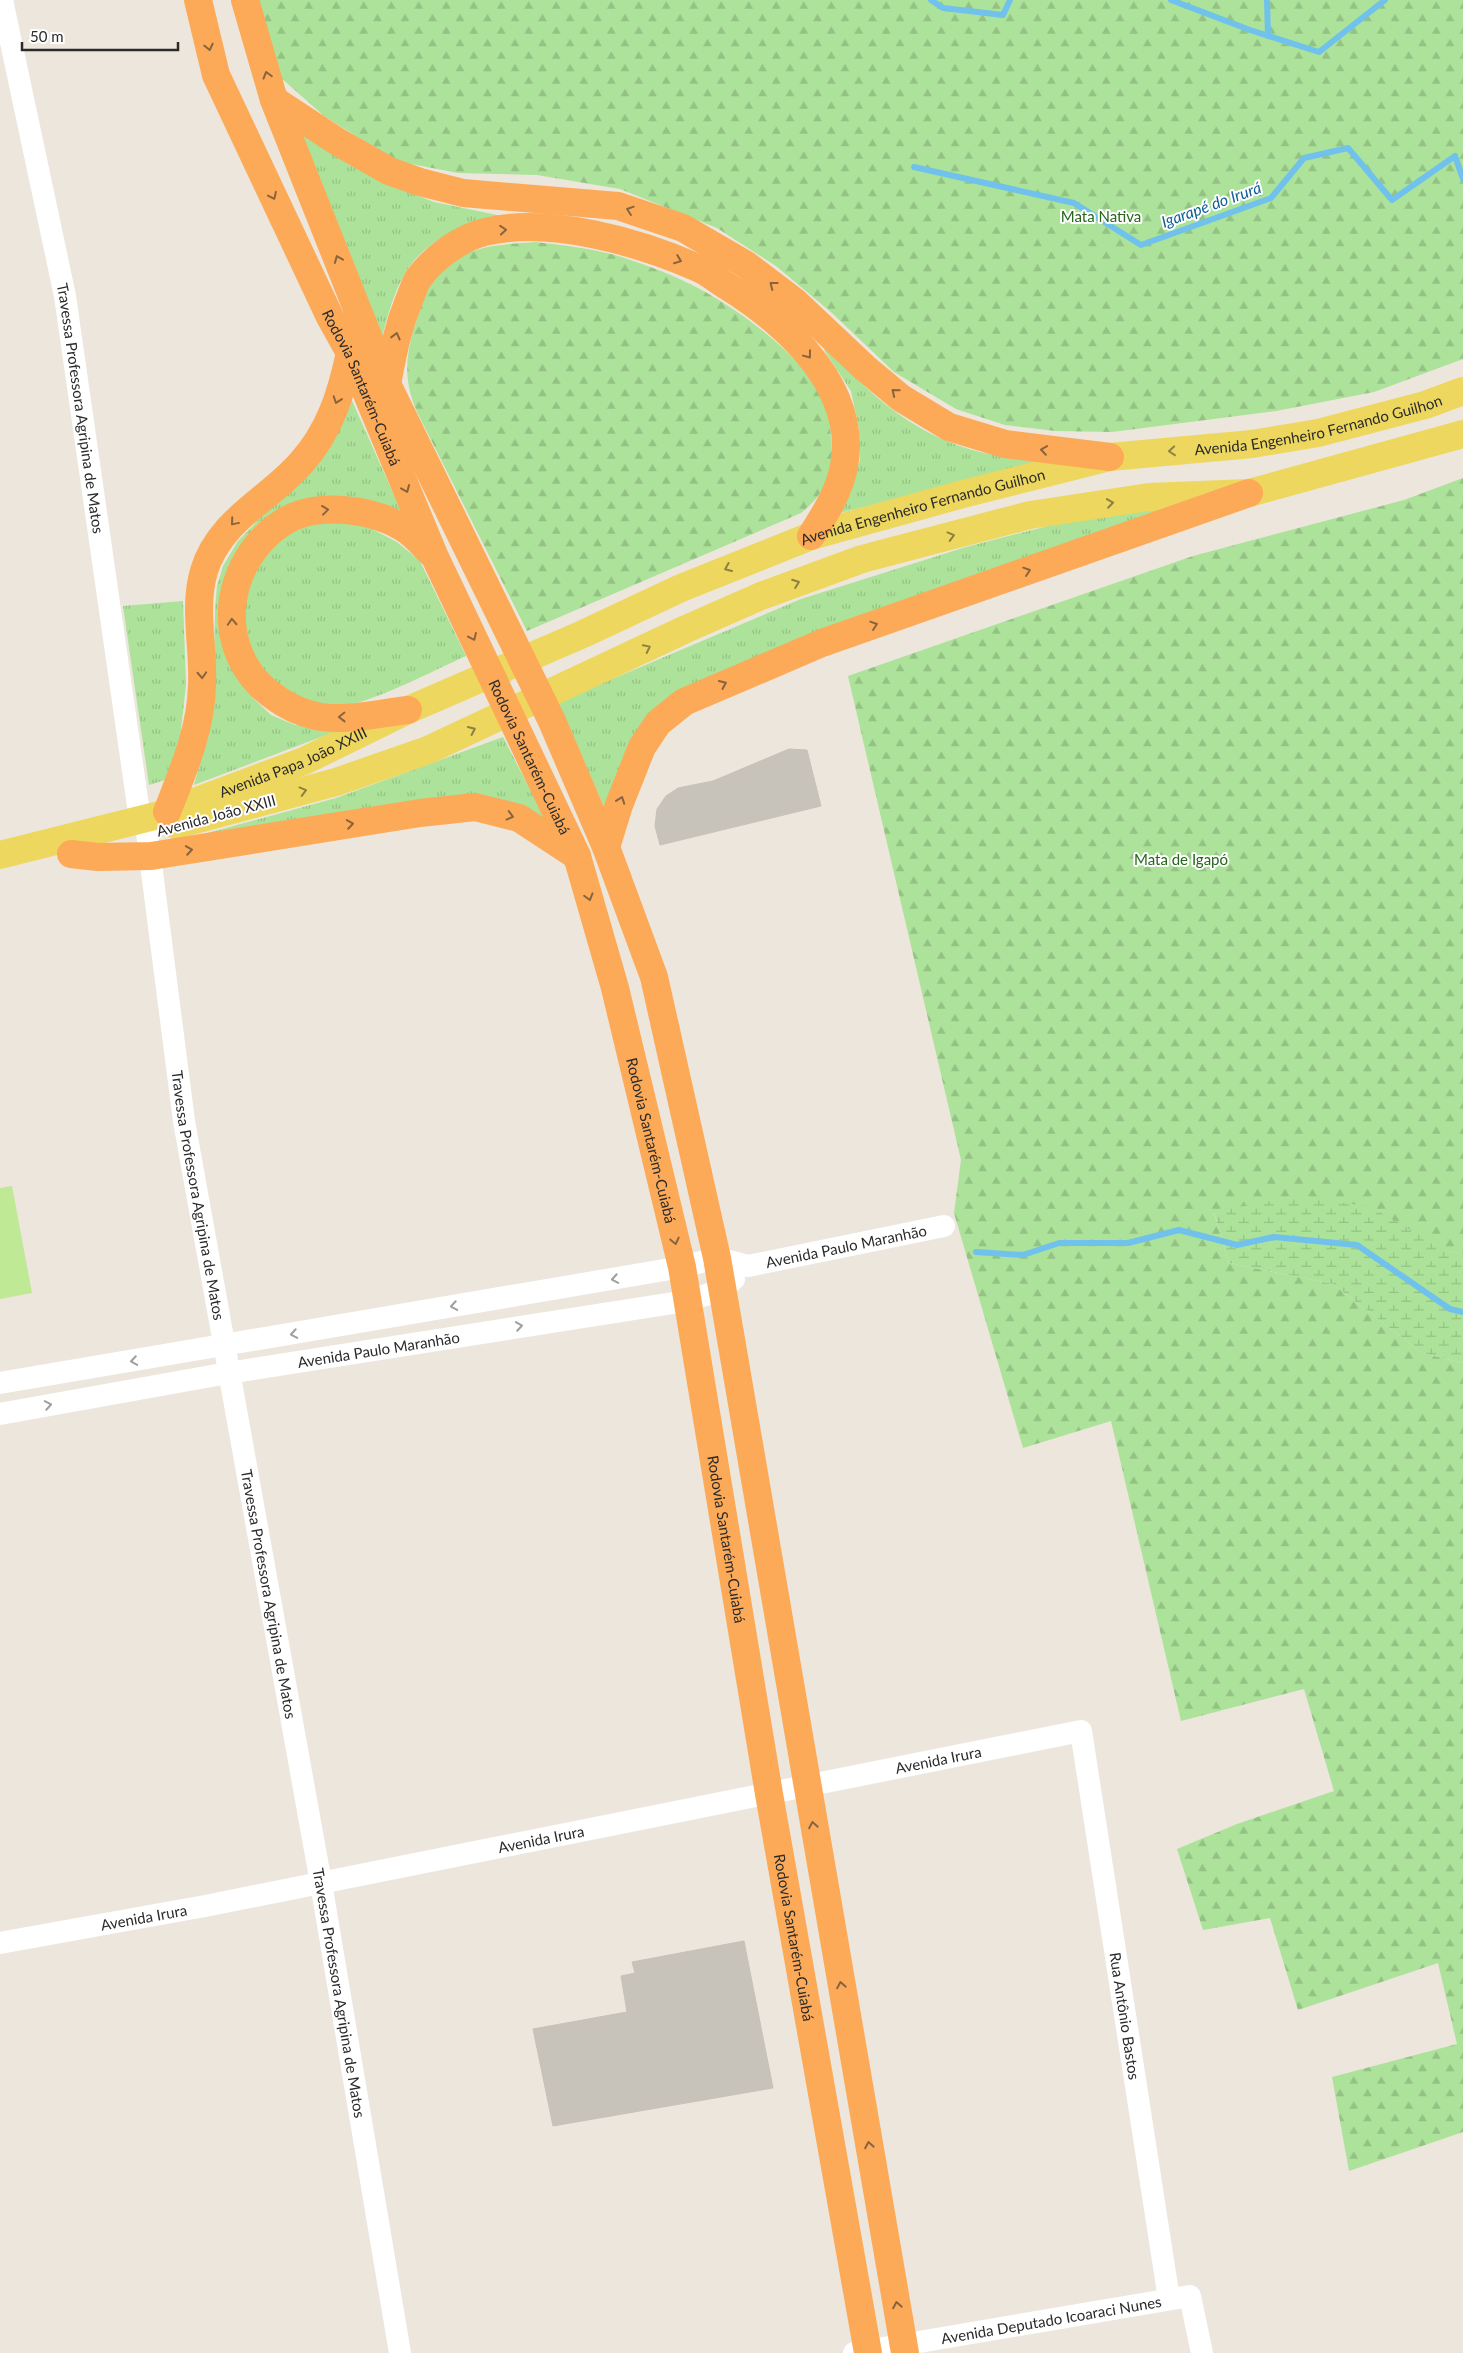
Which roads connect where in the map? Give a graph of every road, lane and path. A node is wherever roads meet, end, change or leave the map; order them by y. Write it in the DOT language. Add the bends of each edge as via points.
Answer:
graph roads {
  1 [pos="2,0"];
  2 [pos="198,0"];
  3 [pos="245,0"];
  4 [pos="274,100"];
  5 [pos="350,353"];
  6 [pos="387,384"];
  7 [pos="1463,391"];
  8 [pos="1463,434"];
  9 [pos="1110,457"];
  10 [pos="1249,493"];
  11 [pos="811,536"];
  12 [pos="434,555"];
  13 [pos="408,710"];
  14 [pos="167,812"];
  15 [pos="146,836"];
  16 [pos="606,847"];
  17 [pos="71,854"];
  18 [pos="0,855"];
  19 [pos="577,856"];
  20 [pos="0,861"];
  21 [pos="944,1226"];
  22 [pos="717,1258"];
  23 [pos="748,1266"];
  24 [pos="682,1267"];
  25 [pos="722,1290"];
  26 [pos="686,1301"];
  27 [pos="224,1346"];
  28 [pos="228,1373"];
  29 [pos="0,1383"];
  30 [pos="0,1414"];
  31 [pos="1081,1731"];
  32 [pos="806,1787"];
  33 [pos="769,1794"];
  34 [pos="320,1883"];
  35 [pos="0,1944"];
  36 [pos="1180,2298"];
  37 [pos="905,2349"];
  38 [pos="863,2352"];
  39 [pos="400,2353"];
  40 [pos="1202,2353"];
  1 -- 15 [label="street, Travessa Professora Agripina de Matos" via="65,296"];
  2 -- 5 [label="highway, Rodovia Santarém-Cuiabá, one-way" via="216,76"];
  4 -- 3 [label="highway, Rodovia Santarém-Cuiabá, one-way"];
  6 -- 4 [label="highway, Rodovia Santarém-Cuiabá, one-way"];
  9 -- 4 [label="highway, one-way" via="1005,444 949,426 902,398 795,302 745,264 684,228 618,206 463,193 420,182 389,171"];
  5 -- 12 [label="highway, Rodovia Santarém-Cuiabá, one-way"];
  5 -- 14 [label="highway, one-way" via="331,419 317,444 288,475 236,519 217,544 204,571 200,596 202,685 198,716 192,748"];
  6 -- 11 [label="highway, one-way" via="396,333 417,280 462,240 485,232 531,228 581,231 637,245 700,269 757,305 804,349 827,381 840,410 846,445 845,462 836,497"];
  6 -- 16 [label="highway, Rodovia Santarém-Cuiabá" via="551,720"];
  7 -- 9 [label="main road, Avenida Engenheiro Fernando Guilhon, one-way" via="1318,432 1252,444"];
  8 -- 10 [label="main road"];
  9 -- 11 [label="main road, Avenida Engenheiro Fernando Guilhon"];
  15 -- 10 [label="main road, Avenida João XXIII, one-way" via="336,782 428,750 760,596 862,559 1030,515 1149,497"];
  16 -- 10 [label="highway, one-way" via="642,747 658,723 684,702 822,643"];
  11 -- 13 [label="main road, Avenida Engenheiro Fernando Guilhon, one-way" via="681,588"];
  13 -- 12 [label="highway, one-way" via="347,718 322,717 297,711 273,698 241,661 231,624 232,597 238,576 257,544 283,522 303,514 329,509 359,511 408,531"];
  12 -- 19 [label="highway, Rodovia Santarém-Cuiabá, one-way"];
  13 -- 14 [label="main road, Avenida Papa João XXIII" via="304,760"];
  14 -- 15 [label="main road, Avenida Papa João XXIII"];
  15 -- 17 [label="highway" via="98,857"];
  15 -- 18 [label="main road, Avenida Papa João XXIII"];
  15 -- 19 [label="highway, one-way" via="476,807 520,818"];
  15 -- 27 [label="street, Travessa Professora Agripina de Matos" via="184,1121"];
  16 -- 22 [label="highway, Rodovia Santarém-Cuiabá" via="654,977"];
  17 -- 20 [label="main road"];
  19 -- 24 [label="highway, Rodovia Santarém-Cuiabá, one-way" via="615,988"];
  21 -- 23 [label="street, Avenida Paulo Maranhão"];
  22 -- 23 [label="street, Avenida Paulo Maranhão"];
  22 -- 24 [label="street, Avenida Paulo Maranhão"];
  22 -- 25 [label="highway, Rodovia Santarém-Cuiabá"];
  23 -- 25 [label="street, Avenida Paulo Maranhão"];
  24 -- 26 [label="highway, Rodovia Santarém-Cuiabá"];
  24 -- 27 [label="street, Avenida Paulo Maranhão, one-way"];
  25 -- 26 [label="street, Avenida Paulo Maranhão"];
  25 -- 32 [label="highway, Rodovia Santarém-Cuiabá"];
  28 -- 26 [label="street, Avenida Paulo Maranhão, one-way"];
  26 -- 33 [label="highway, Rodovia Santarém-Cuiabá"];
  27 -- 28 [label="street, Travessa Professora Agripina de Matos"];
  27 -- 29 [label="street, Avenida Paulo Maranhão, one-way"];
  30 -- 28 [label="street, Avenida Paulo Maranhão, one-way"];
  28 -- 34 [label="street, Travessa Professora Agripina de Matos"];
  31 -- 32 [label="street, Avenida Irura"];
  31 -- 36 [label="street, Rua Antônio Bastos"];
  32 -- 33 [label="street, Avenida Irura"];
  37 -- 32 [label="highway, Rodovia Santarém-Cuiabá, one-way"];
  33 -- 34 [label="street, Avenida Irura"];
  33 -- 38 [label="highway, Rodovia Santarém-Cuiabá"];
  34 -- 35 [label="street, Avenida Irura"];
  34 -- 39 [label="street, Travessa Professora Agripina de Matos"];
  36 -- 37 [label="street, Avenida Deputado Icoaraci Nunes"];
  36 -- 40 [label="street, Rua Antônio Bastos"];
  37 -- 38 [label="street, Avenida Deputado Icoaraci Nunes"];
}
